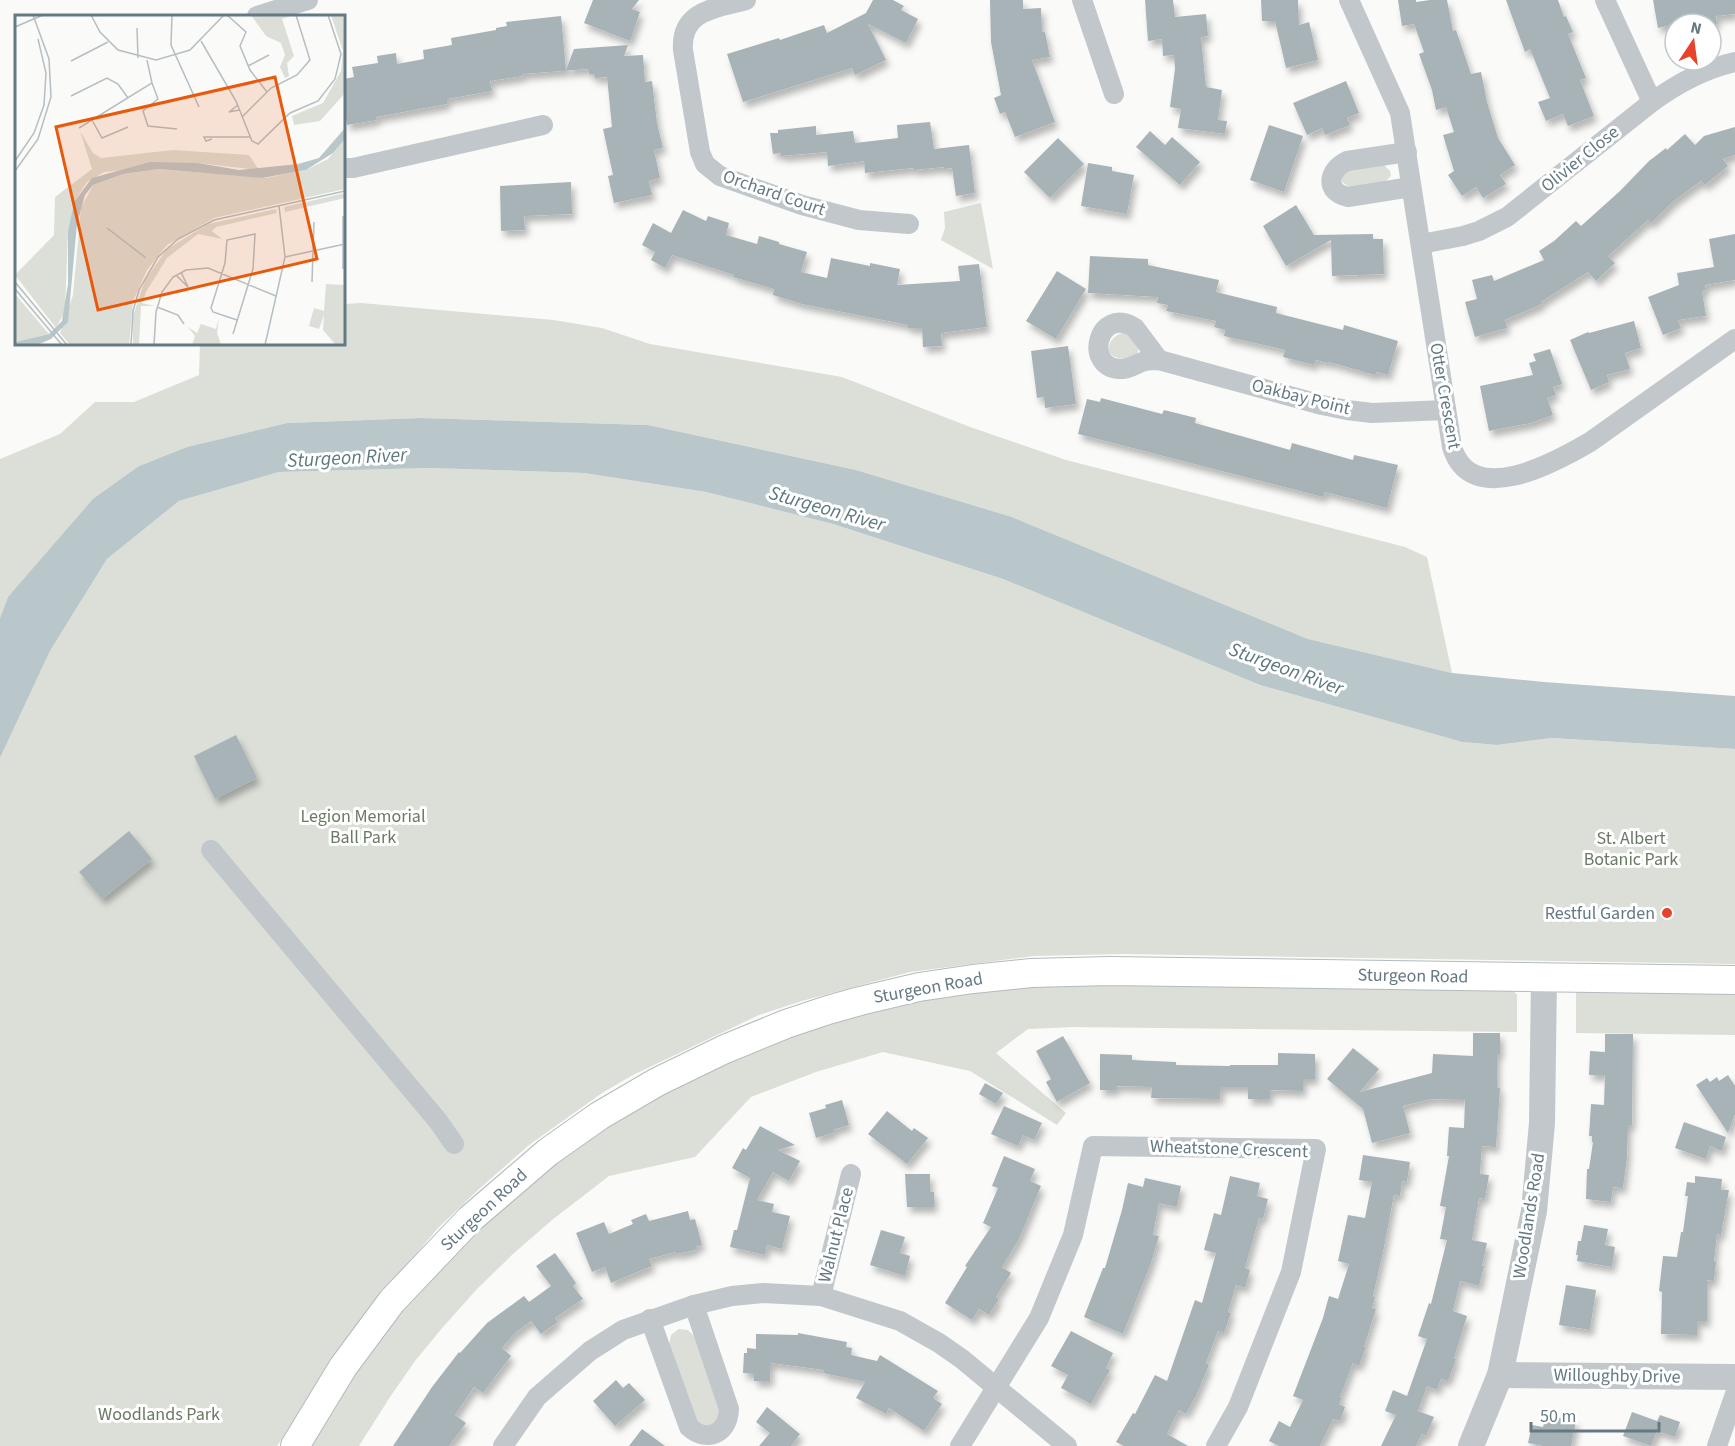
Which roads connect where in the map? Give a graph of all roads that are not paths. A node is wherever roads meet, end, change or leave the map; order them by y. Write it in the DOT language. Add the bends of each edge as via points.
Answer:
graph roads {
  1 [pos="308,0"];
  2 [pos="746,0"];
  3 [pos="1082,0"];
  4 [pos="1349,0"];
  5 [pos="1605,0"];
  6 [pos="284,12"];
  7 [pos="264,15"];
  8 [pos="1735,62"];
  9 [pos="1114,94"];
  10 [pos="1652,102"];
  11 [pos="543,125"];
  12 [pos="1407,152"];
  13 [pos="345,168"];
  14 [pos="1412,187"];
  15 [pos="909,224"];
  16 [pos="1421,244"];
  17 [pos="1735,339"];
  18 [pos="1159,360"];
  19 [pos="1446,410"];
  20 [pos="211,850"];
  21 [pos="1544,978"];
  22 [pos="1735,980"];
  23 [pos="454,1144"];
  24 [pos="851,1174"];
  25 [pos="821,1296"];
  26 [pos="694,1305"];
  27 [pos="650,1319"];
  28 [pos="1500,1375"];
  29 [pos="1735,1377"];
  30 [pos="996,1387"];
  31 [pos="1735,1394"];
  32 [pos="295,1446"];
  33 [pos="503,1446"];
  34 [pos="960,1446"];
  35 [pos="1066,1446"];
  36 [pos="1216,1446"];
  37 [pos="1471,1446"];
  38 [pos="1717,1446"];
  1 -- 6 [label="street"];
  2 -- 15 [label="street, Orchard Court" via="697,15 683,35 682,50 705,164 720,176 802,205 859,220"];
  3 -- 9 [label="street"];
  4 -- 12 [label="street, Otter Crescent" via="1400,113"];
  5 -- 10 [label="street"];
  6 -- 7 [label="street"];
  8 -- 10 [label="street, Olivier Close" via="1687,79"];
  10 -- 16 [label="street, Olivier Close" via="1508,217 1463,236"];
  11 -- 13 [label="street"];
  12 -- 14 [label="street, Otter Crescent"];
  12 -- 14 [label="street" via="1340,164 1332,186 1341,196 1348,197"];
  14 -- 16 [label="street, Otter Crescent"];
  16 -- 19 [label="street, Otter Crescent"];
  17 -- 19 [label="street, Otter Crescent" via="1590,442 1554,461 1501,478 1476,476 1458,462"];
  18 -- 19 [label="street, Oakbay Point" via="1347,410"];
  20 -- 23 [label="street"];
  21 -- 22 [label="main road, Sturgeon Road"];
  21 -- 28 [label="street, Woodlands Road" via="1542,1123 1535,1200"];
  21 -- 32 [label="main road, Sturgeon Road" via="1031,973 919,987 786,1024 657,1082 599,1116 548,1152 479,1211 393,1301 343,1367"];
  24 -- 25 [label="street, Walnut Place"];
  25 -- 26 [label="street" via="763,1293"];
  25 -- 30 [label="street" via="900,1321 939,1343"];
  26 -- 27 [label="street"];
  26 -- 27 [label="street" via="729,1410 726,1424 716,1433 701,1434 689,1427"];
  27 -- 33 [label="street" via="622,1330 564,1373 537,1397"];
  28 -- 29 [label="street, Willoughby Drive"];
  28 -- 37 [label="street, Woodlands Road"];
  30 -- 34 [label="street"];
  30 -- 35 [label="street"];
  30 -- 36 [label="street, Wheatstone Crescent" via="1039,1318 1073,1235 1093,1146 1316,1149 1291,1272 1238,1407"];
  31 -- 38 [label="street"];
}
